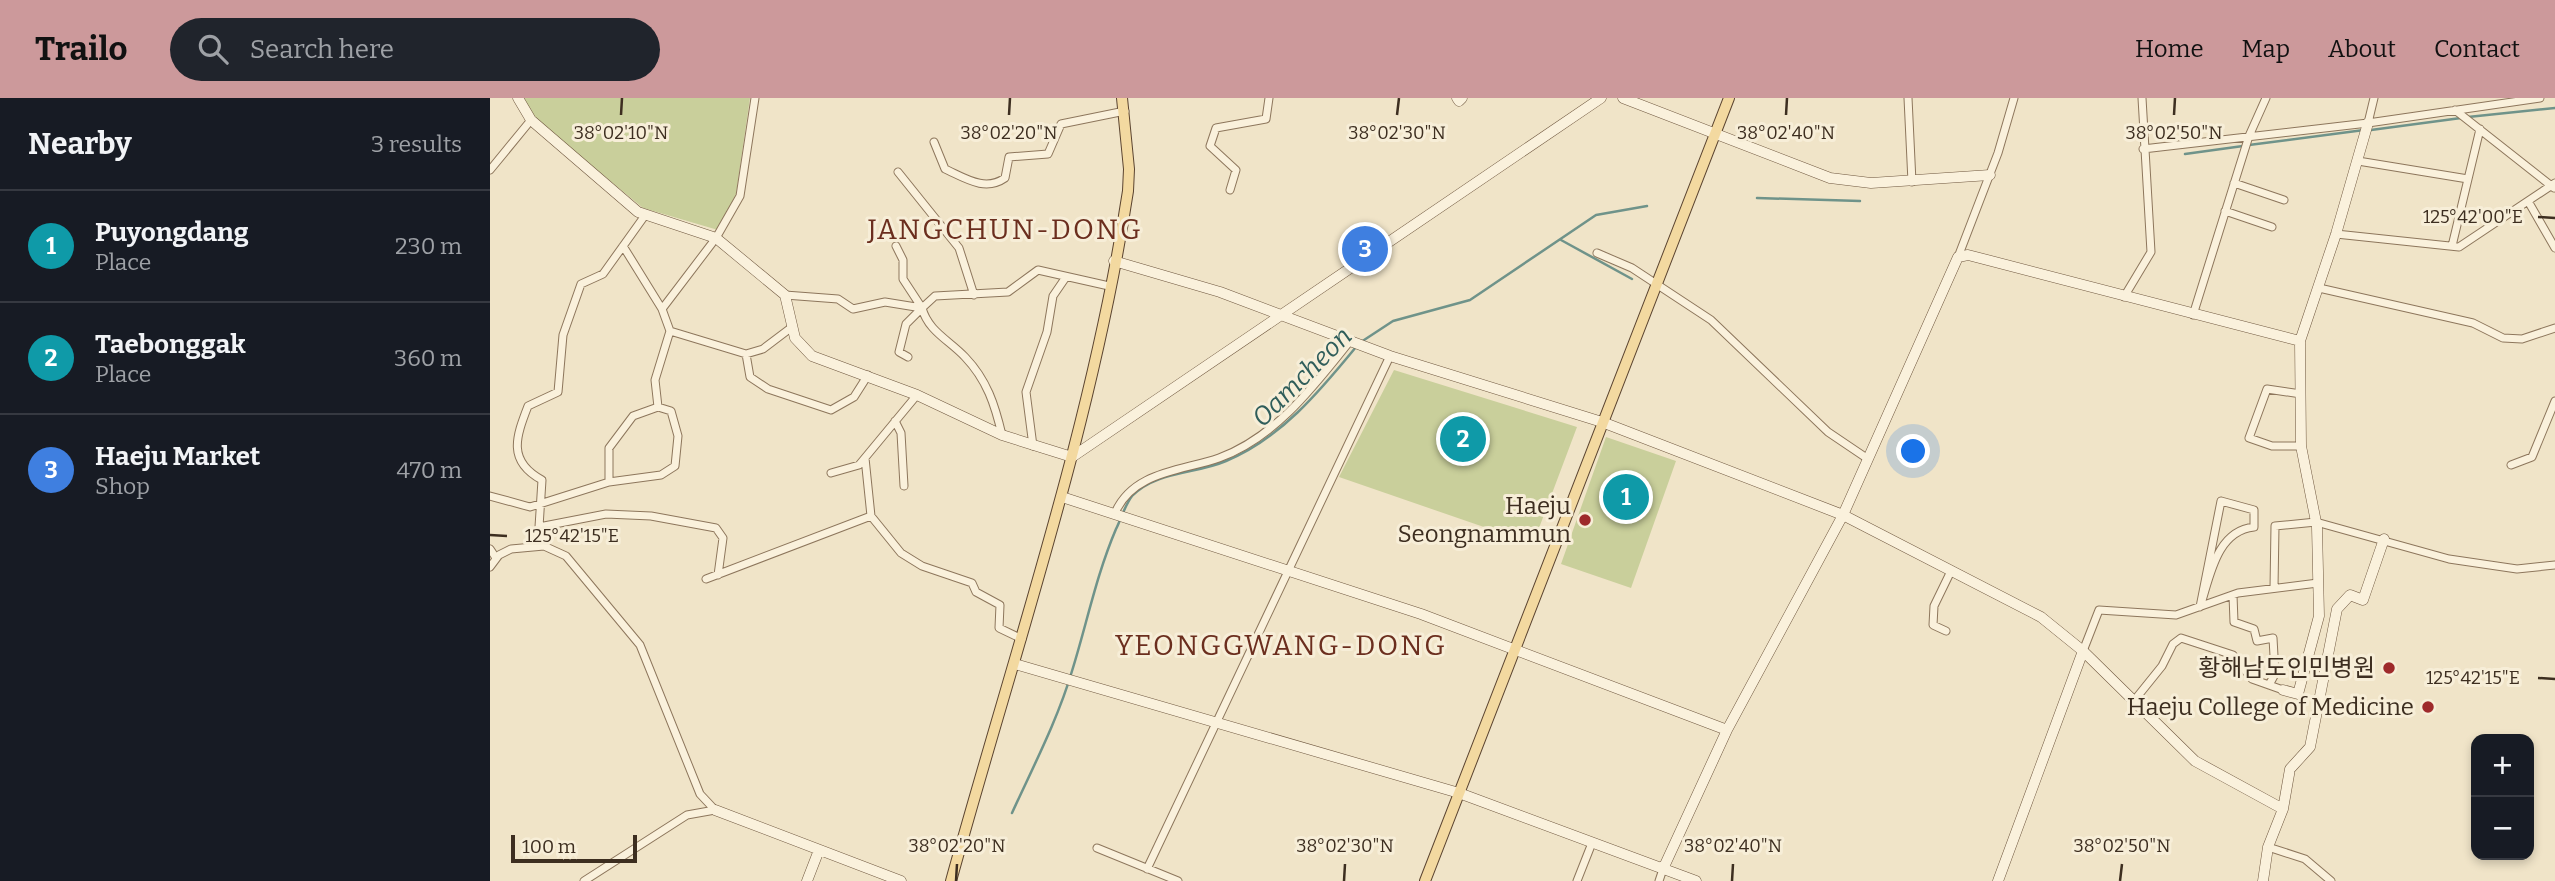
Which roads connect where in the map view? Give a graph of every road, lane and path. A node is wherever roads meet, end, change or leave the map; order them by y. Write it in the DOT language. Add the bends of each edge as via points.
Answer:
graph roads {
  1 [pos="518,98"];
  2 [pos="755,98"];
  3 [pos="1122,98"];
  4 [pos="1269,98"];
  5 [pos="1601,98"];
  6 [pos="1623,98"];
  7 [pos="1728,98"];
  8 [pos="1908,98"];
  9 [pos="2014,98"];
  10 [pos="2141,98"];
  11 [pos="2266,98"];
  12 [pos="2374,98"];
  13 [pos="2540,98"];
  14 [pos="2455,110"];
  15 [pos="1125,111"];
  16 [pos="531,120"];
  17 [pos="2367,128"];
  18 [pos="2480,129"];
  19 [pos="1715,135"];
  20 [pos="2249,136"];
  21 [pos="934,142"];
  22 [pos="2143,149"];
  23 [pos="2358,161"];
  24 [pos="490,170"];
  25 [pos="898,172"];
  26 [pos="1990,175"];
  27 [pos="2468,179"];
  28 [pos="1912,182"];
  29 [pos="2234,183"];
  30 [pos="2554,186"];
  31 [pos="1230,190"];
  32 [pos="2284,201"];
  33 [pos="2528,201"];
  34 [pos="2225,211"];
  35 [pos="646,215"];
  36 [pos="2272,228"];
  37 [pos="2336,234"];
  38 [pos="716,238"];
  39 [pos="623,246"];
  40 [pos="896,246"];
  41 [pos="2452,246"];
  42 [pos="2555,247"];
  43 [pos="1597,253"];
  44 [pos="1958,257"];
  45 [pos="1114,261"];
  46 [pos="1066,276"];
  47 [pos="1656,285"];
  48 [pos="1110,286"];
  49 [pos="2319,288"];
  50 [pos="785,295"];
  51 [pos="974,295"];
  52 [pos="2124,297"];
  53 [pos="922,308"];
  54 [pos="662,309"];
  55 [pos="2193,315"];
  56 [pos="1280,316"];
  57 [pos="792,327"];
  58 [pos="2555,328"];
  59 [pos="670,331"];
  60 [pos="1350,341"];
  61 [pos="2301,341"];
  62 [pos="746,354"];
  63 [pos="1390,355"];
  64 [pos="908,358"];
  65 [pos="869,375"];
  66 [pos="2301,394"];
  67 [pos="917,395"];
  68 [pos="2555,401"];
  69 [pos="658,407"];
  70 [pos="895,421"];
  71 [pos="1602,422"];
  72 [pos="1002,435"];
  73 [pos="1033,446"];
  74 [pos="2301,446"];
  75 [pos="1072,457"];
  76 [pos="865,458"];
  77 [pos="1868,459"];
  78 [pos="2511,465"];
  79 [pos="831,473"];
  80 [pos="609,482"];
  81 [pos="904,486"];
  82 [pos="490,496"];
  83 [pos="1062,497"];
  84 [pos="541,504"];
  85 [pos="1115,513"];
  86 [pos="1843,515"];
  87 [pos="872,516"];
  88 [pos="2316,522"];
  89 [pos="2384,540"];
  90 [pos="490,549"];
  91 [pos="496,558"];
  92 [pos="2555,565"];
  93 [pos="490,567"];
  94 [pos="1290,570"];
  95 [pos="1951,571"];
  96 [pos="718,575"];
  97 [pos="706,579"];
  98 [pos="2318,583"];
  99 [pos="2274,589"];
  100 [pos="2233,595"];
  101 [pos="2200,607"];
  102 [pos="1946,631"];
  103 [pos="1022,639"];
  104 [pos="1514,650"];
  105 [pos="2083,651"];
  106 [pos="1015,664"];
  107 [pos="2269,685"];
  108 [pos="2283,690"];
  109 [pos="2133,702"];
  110 [pos="1214,723"];
  111 [pos="1727,730"];
  112 [pos="1459,793"];
  113 [pos="2283,809"];
  114 [pos="715,810"];
  115 [pos="1592,843"];
  116 [pos="2269,847"];
  117 [pos="1097,848"];
  118 [pos="819,850"];
  119 [pos="1147,869"];
  120 [pos="1663,869"];
  121 [pos="584,881"];
  122 [pos="807,881"];
  123 [pos="901,881"];
  124 [pos="951,881"];
  125 [pos="1178,881"];
  126 [pos="1425,881"];
  127 [pos="1577,881"];
  128 [pos="1658,881"];
  129 [pos="1696,881"];
  130 [pos="1998,881"];
  131 [pos="2263,881"];
  132 [pos="2331,881"];
  1 -- 16 [label="street"];
  2 -- 38 [label="street" via="740,196"];
  3 -- 15 [label="main road"];
  4 -- 31 [label="street" via="1266,119 1216,128 1210,146 1236,170"];
  5 -- 56 [label="street"];
  6 -- 19 [label="street"];
  7 -- 19 [label="main road"];
  8 -- 28 [label="street"];
  9 -- 26 [label="street"];
  10 -- 22 [label="street"];
  11 -- 20 [label="street"];
  12 -- 17 [label="street"];
  13 -- 14 [label="street"];
  14 -- 17 [label="street"];
  14 -- 18 [label="street"];
  15 -- 21 [label="street" via="1061,124 1048,154 1009,157 1005,178 994,185 945,169"];
  15 -- 45 [label="main road" via="1128,191"];
  16 -- 24 [label="street"];
  16 -- 35 [label="street"];
  17 -- 20 [label="street"];
  17 -- 23 [label="street"];
  18 -- 27 [label="street"];
  18 -- 30 [label="street"];
  19 -- 28 [label="street" via="1830,178"];
  19 -- 47 [label="main road"];
  20 -- 22 [label="street"];
  20 -- 29 [label="street"];
  22 -- 52 [label="street" via="2151,252"];
  23 -- 27 [label="street"];
  23 -- 37 [label="street"];
  25 -- 51 [label="street" via="959,248"];
  26 -- 28 [label="street"];
  26 -- 44 [label="street"];
  27 -- 41 [label="street"];
  29 -- 32 [label="street"];
  29 -- 34 [label="street"];
  30 -- 33 [label="street"];
  33 -- 41 [label="street" via="2459,247"];
  33 -- 42 [label="street"];
  34 -- 36 [label="street"];
  34 -- 55 [label="street"];
  35 -- 38 [label="street"];
  35 -- 39 [label="street"];
  37 -- 41 [label="street"];
  37 -- 49 [label="street"];
  38 -- 50 [label="street"];
  38 -- 54 [label="street"];
  39 -- 54 [label="street"];
  39 -- 84 [label="street" via="603,274 581,284 563,335 558,392 528,406 518,430 517,453 527,472 542,480"];
  40 -- 53 [label="street" via="904,260 903,279"];
  43 -- 47 [label="street" via="1632,268"];
  44 -- 52 [label="street" via="1968,255"];
  44 -- 77 [label="street"];
  45 -- 48 [label="main road"];
  45 -- 56 [label="street" via="1220,292"];
  46 -- 48 [label="street"];
  46 -- 51 [label="street" via="1038,270 1008,292"];
  46 -- 73 [label="street" via="1053,296 1047,332 1026,392"];
  47 -- 71 [label="main road"];
  47 -- 77 [label="street" via="1719,327 1828,432"];
  48 -- 75 [label="main road"];
  49 -- 58 [label="street" via="2473,323 2503,338 2522,339"];
  49 -- 61 [label="street"];
  50 -- 53 [label="street" via="838,299 853,309 885,302"];
  50 -- 57 [label="street"];
  51 -- 53 [label="street" via="935,296"];
  52 -- 55 [label="street"];
  53 -- 64 [label="street" via="906,324 900,352"];
  53 -- 72 [label="street" via="926,323 965,357 992,394"];
  54 -- 59 [label="street"];
  55 -- 61 [label="street"];
  56 -- 60 [label="street"];
  56 -- 75 [label="street"];
  57 -- 62 [label="street" via="763,349"];
  57 -- 65 [label="street" via="795,338 812,356"];
  59 -- 62 [label="street"];
  59 -- 69 [label="street" via="655,380"];
  60 -- 63 [label="street"];
  60 -- 85 [label="street" via="1304,398 1261,436 1220,457 1163,472 1131,490"];
  61 -- 66 [label="street"];
  62 -- 65 [label="street" via="750,377 768,389 831,410 854,397"];
  63 -- 71 [label="street"];
  63 -- 94 [label="street"];
  65 -- 67 [label="street"];
  66 -- 74 [label="street"];
  66 -- 74 [label="street" via="2267,389 2249,438 2272,446"];
  67 -- 70 [label="street"];
  67 -- 72 [label="street"];
  68 -- 78 [label="street" via="2532,457"];
  69 -- 80 [label="street" via="633,416 609,448"];
  69 -- 80 [label="street" via="671,411 678,436 675,466 661,475"];
  70 -- 76 [label="street"];
  70 -- 81 [label="street" via="901,433"];
  71 -- 86 [label="street"];
  71 -- 104 [label="main road"];
  72 -- 73 [label="street"];
  73 -- 75 [label="street"];
  74 -- 88 [label="street"];
  75 -- 83 [label="main road"];
  76 -- 79 [label="street" via="859,466"];
  76 -- 87 [label="street"];
  77 -- 86 [label="street"];
  80 -- 84 [label="street"];
  82 -- 84 [label="street" via="530,507"];
  83 -- 85 [label="street"];
  83 -- 103 [label="main road"];
  84 -- 96 [label="street" via="539,527 606,514 651,516 716,528 723,538"];
  85 -- 94 [label="street"];
  86 -- 95 [label="street"];
  86 -- 111 [label="street"];
  87 -- 96 [label="street"];
  87 -- 103 [label="street" via="901,553 922,566 972,583 981,596 996,600 999,628"];
  88 -- 89 [label="street"];
  88 -- 98 [label="street"];
  88 -- 99 [label="street" via="2275,526"];
  89 -- 92 [label="street" via="2462,561 2517,569"];
  89 -- 113 [label="street" via="2363,600 2350,595 2337,608 2310,747 2290,769"];
  90 -- 91 [label="street"];
  91 -- 93 [label="street"];
  91 -- 114 [label="street" via="510,549 544,546 566,556 640,645 700,794"];
  94 -- 104 [label="street"];
  94 -- 110 [label="street"];
  95 -- 102 [label="street" via="1934,606 1933,625"];
  95 -- 105 [label="street" via="2041,617"];
  96 -- 97 [label="street"];
  98 -- 99 [label="street"];
  98 -- 108 [label="street" via="2319,616 2298,694"];
  99 -- 100 [label="street"];
  100 -- 101 [label="street"];
  100 -- 107 [label="street" via="2234,622 2253,629 2257,641 2273,638 2275,674"];
  101 -- 101 [label="street" via="2217,554 2232,535 2254,527 2254,510 2221,501"];
  101 -- 105 [label="street" via="2176,615 2099,610"];
  103 -- 106 [label="main road"];
  104 -- 111 [label="street"];
  104 -- 112 [label="main road"];
  105 -- 109 [label="street"];
  105 -- 130 [label="street"];
  106 -- 110 [label="street"];
  106 -- 124 [label="main road"];
  107 -- 108 [label="street"];
  107 -- 109 [label="street" via="2252,678 2233,655 2181,638"];
  109 -- 113 [label="street" via="2194,761"];
  110 -- 112 [label="street"];
  110 -- 119 [label="street"];
  111 -- 120 [label="street"];
  112 -- 115 [label="street"];
  112 -- 126 [label="main road"];
  113 -- 116 [label="street"];
  114 -- 118 [label="street"];
  114 -- 121 [label="street" via="687,815"];
  115 -- 120 [label="street"];
  115 -- 127 [label="street"];
  116 -- 131 [label="street"];
  116 -- 132 [label="street" via="2305,859"];
  117 -- 119 [label="street"];
  118 -- 122 [label="street"];
  118 -- 123 [label="street"];
  119 -- 125 [label="street"];
  120 -- 128 [label="street"];
  120 -- 129 [label="street"];
}
